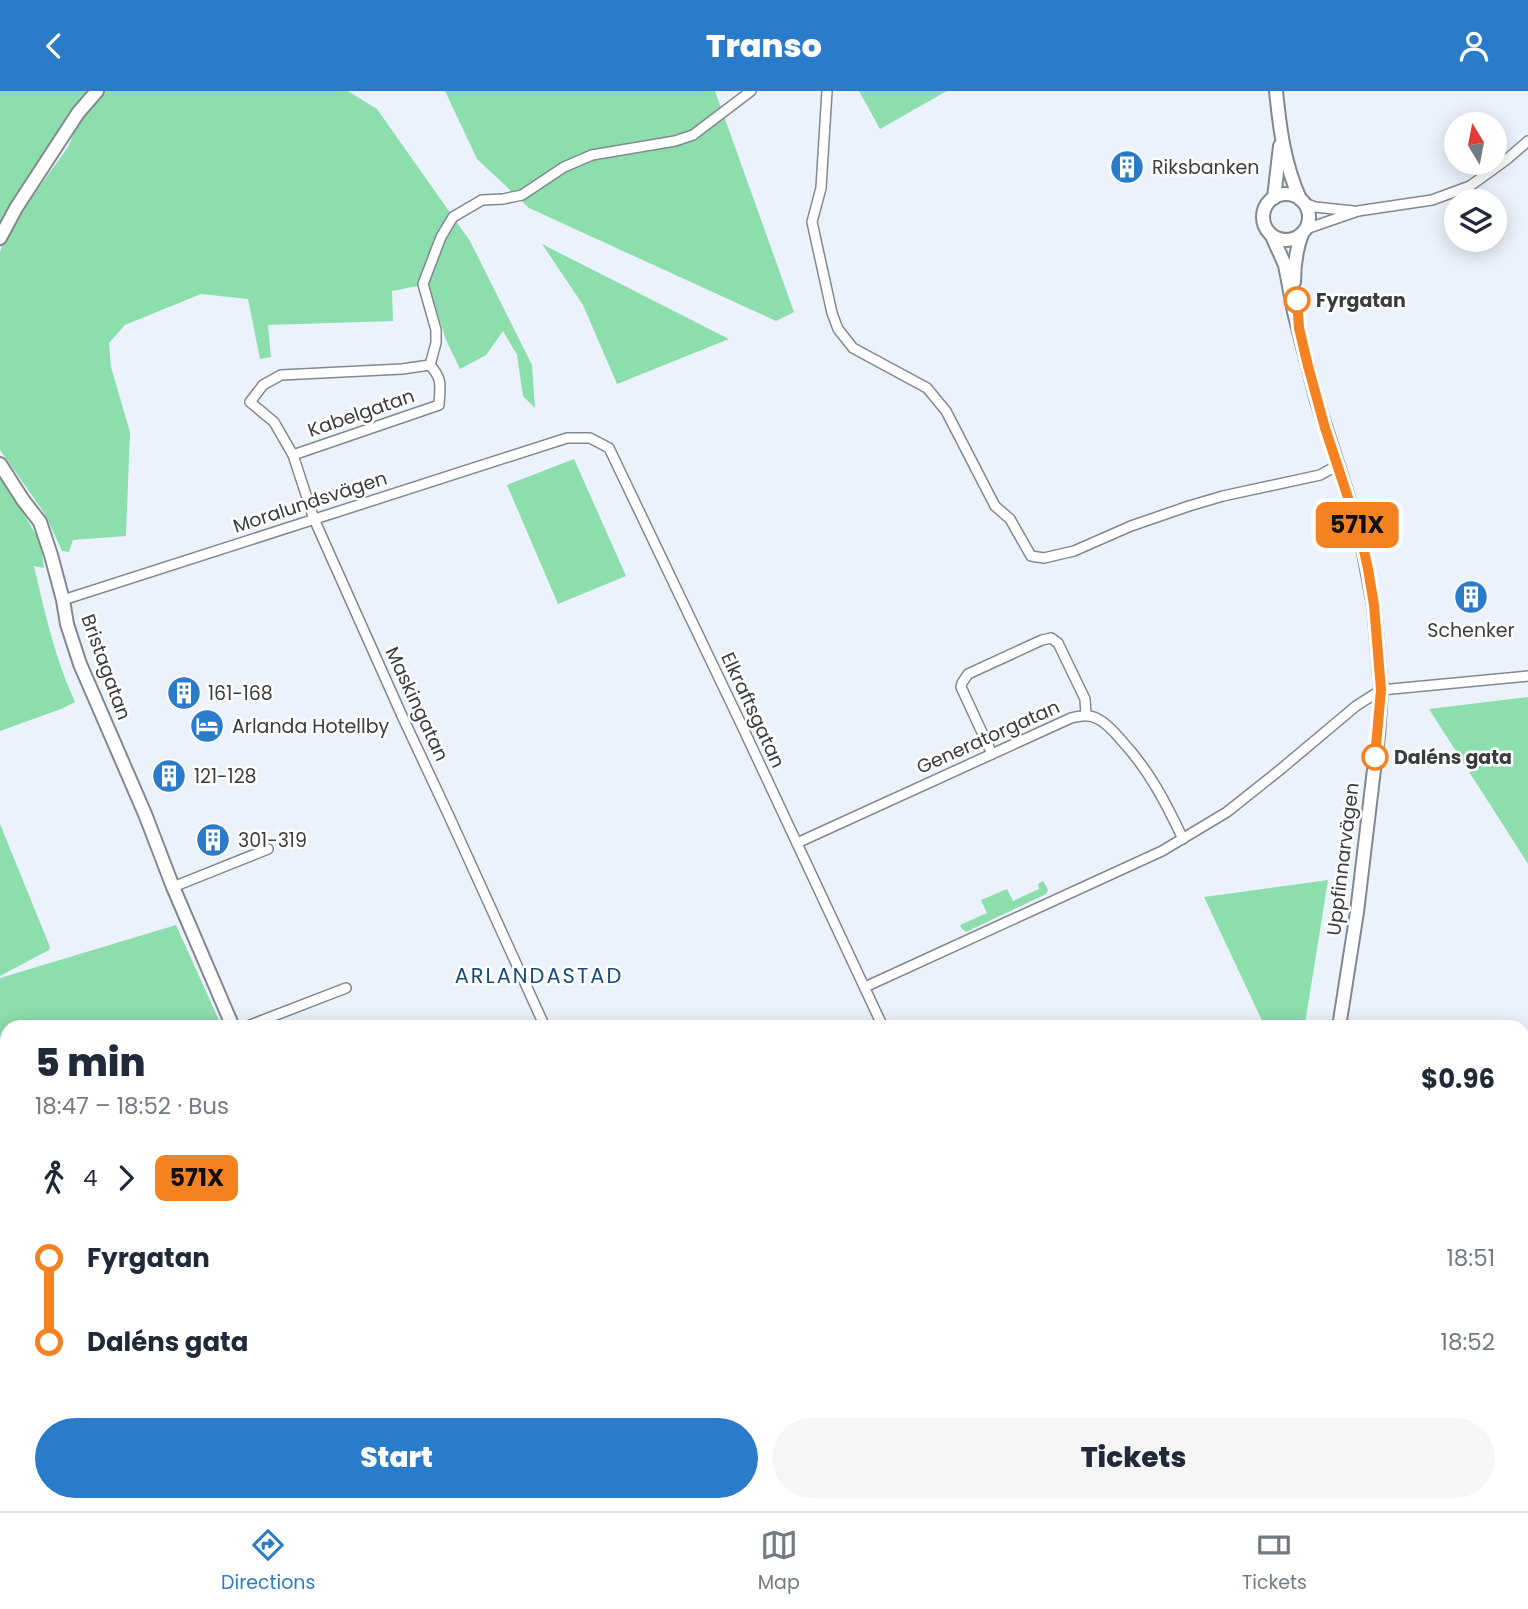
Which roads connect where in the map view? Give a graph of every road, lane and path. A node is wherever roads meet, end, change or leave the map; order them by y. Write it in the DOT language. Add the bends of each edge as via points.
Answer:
graph roads {
  1 [pos="97,91"];
  2 [pos="751,91"];
  3 [pos="827,91"];
  4 [pos="1276,91"];
  5 [pos="1280,138"];
  6 [pos="1528,141"];
  7 [pos="1274,198"];
  8 [pos="1302,201"];
  9 [pos="1358,211"];
  10 [pos="1304,232"];
  11 [pos="1272,236"];
  12 [pos="0,238"];
  13 [pos="1299,328"];
  14 [pos="430,365"];
  15 [pos="568,438"];
  16 [pos="293,455"];
  17 [pos="0,464"];
  18 [pos="1338,465"];
  19 [pos="314,519"];
  20 [pos="63,600"];
  21 [pos="1528,676"];
  22 [pos="1381,690"];
  23 [pos="1086,715"];
  24 [pos="992,754"];
  25 [pos="1183,839"];
  26 [pos="797,843"];
  27 [pos="268,849"];
  28 [pos="173,887"];
  29 [pos="865,986"];
  30 [pos="346,988"];
  31 [pos="230,1020"];
  32 [pos="272,1020"];
  33 [pos="542,1020"];
  34 [pos="880,1020"];
  35 [pos="1340,1020"];
  1 -- 12 [label="street" via="78,113"];
  2 -- 14 [label="street" via="693,135 592,155 522,195 482,200 453,217 423,284 436,330"];
  3 -- 18 [label="street" via="821,188 812,222 838,329 853,348 927,388 946,411 995,506 1010,520 1031,556 1074,551 1189,506 1320,475"];
  4 -- 5 [label="street"];
  5 -- 7 [label="street"];
  5 -- 8 [label="street"];
  6 -- 9 [label="street" via="1470,187 1433,200"];
  7 -- 8 [label="street" via="1292,195"];
  7 -- 11 [label="street" via="1263,221"];
  8 -- 9 [label="street" via="1315,207"];
  8 -- 10 [label="street" via="1309,214"];
  9 -- 10 [label="street"];
  10 -- 11 [label="street" via="1290,240"];
  10 -- 13 [label="street, Uppfinnarvägen" via="1294,264"];
  11 -- 13 [label="street, Uppfinnarvägen" via="1286,265"];
  13 -- 18 [label="street, Uppfinnarvägen"];
  14 -- 16 [label="street, Kabelgatan" via="439,376 439,405"];
  14 -- 16 [label="street, Maskingatan" via="281,375 263,384 250,402 274,422"];
  15 -- 19 [label="street, Moralundsvägen"];
  15 -- 26 [label="street, Elkraftsgatan" via="590,438 609,448"];
  16 -- 19 [label="street, Maskingatan"];
  17 -- 20 [label="street, Bristagatan" via="40,522"];
  18 -- 22 [label="street, Uppfinnarvägen" via="1368,569"];
  19 -- 20 [label="street, Moralundsvägen"];
  19 -- 33 [label="street, Maskingatan"];
  20 -- 28 [label="street, Bristagatan" via="80,664"];
  21 -- 22 [label="street"];
  22 -- 25 [label="street" via="1227,812"];
  22 -- 35 [label="street, Uppfinnarvägen"];
  23 -- 24 [label="street, Generatorgatan" via="1071,717"];
  23 -- 24 [label="street" via="1085,699 1058,643 1051,638 1042,640 968,674 962,683"];
  23 -- 25 [label="street, Generatorgatan" via="1109,726 1144,767"];
  24 -- 26 [label="street, Generatorgatan"];
  25 -- 29 [label="street"];
  26 -- 29 [label="street, Elkraftsgatan"];
  27 -- 28 [label="street"];
  28 -- 31 [label="street, Bristagatan"];
  29 -- 34 [label="street, Elkraftsgatan"];
  30 -- 32 [label="street"];
}
